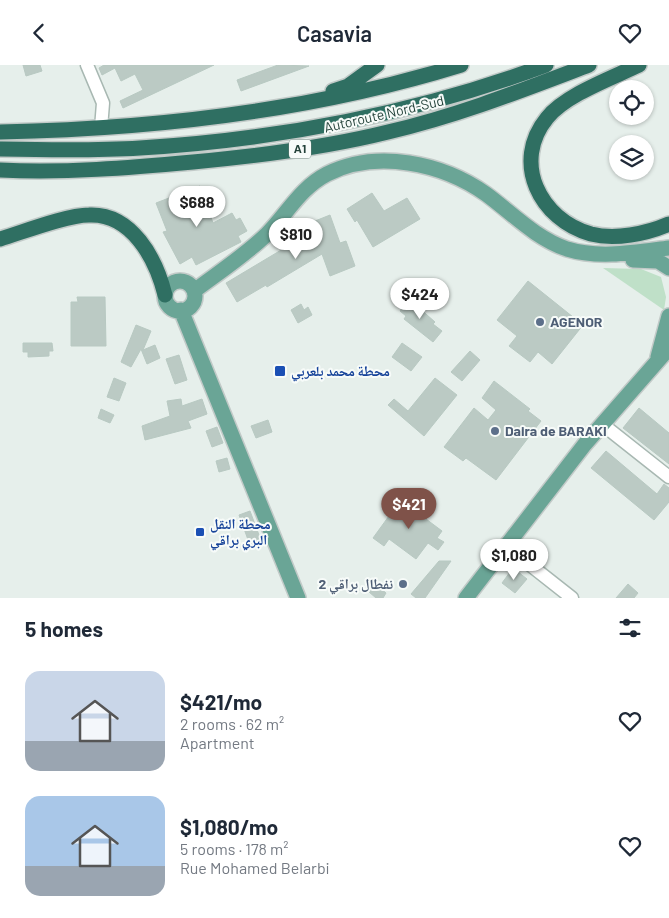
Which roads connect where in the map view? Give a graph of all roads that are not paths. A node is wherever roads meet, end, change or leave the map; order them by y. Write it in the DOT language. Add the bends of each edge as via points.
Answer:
graph roads {
  1 [pos="87,65"];
  2 [pos="377,65"];
  3 [pos="461,65"];
  4 [pos="546,65"];
  5 [pos="589,65"];
  6 [pos="639,65"];
  7 [pos="289,106"];
  8 [pos="101,127"];
  9 [pos="0,132"];
  10 [pos="0,149"];
  11 [pos="0,170"];
  12 [pos="669,224"];
  13 [pos="0,239"];
  14 [pos="669,248"];
  15 [pos="567,249"];
  16 [pos="669,268"];
  17 [pos="194,291"];
  18 [pos="165,295"];
  19 [pos="181,310"];
  20 [pos="669,316"];
  21 [pos="669,347"];
  22 [pos="657,361"];
  23 [pos="602,424"];
  24 [pos="669,477"];
  25 [pos="506,546"];
  26 [pos="298,598"];
  27 [pos="466,598"];
  28 [pos="572,598"];
  1 -- 8 [label="street" via="103,103"];
  2 -- 7 [label="highway" via="348,86"];
  3 -- 7 [label="highway" via="368,91"];
  4 -- 10 [label="highway, Autoroute Nord-Sud / A1" via="432,101 274,134 139,148"];
  5 -- 11 [label="highway, Autoroute Nord-Sud / A1" via="455,113 388,132 322,145 259,156 141,167 87,171"];
  6 -- 12 [label="highway" via="586,91 548,116 537,132 530,171 544,203 573,227 592,234 625,235"];
  7 -- 8 [label="highway" via="174,122"];
  8 -- 9 [label="highway"];
  13 -- 18 [label="highway" via="81,216 106,217 129,229 149,252"];
  14 -- 15 [label="main road" via="608,253"];
  15 -- 16 [label="main road" via="596,257 658,261"];
  15 -- 17 [label="main road" via="532,231 484,193 448,173 410,163 365,163 338,169 308,186 267,234"];
  17 -- 18 [label="main road" via="187,283 177,282 170,285"];
  17 -- 19 [label="main road" via="192,304"];
  18 -- 19 [label="main road" via="168,305"];
  19 -- 26 [label="main road"];
  20 -- 22 [label="main road"];
  21 -- 22 [label="main road"];
  22 -- 23 [label="main road"];
  23 -- 24 [label="street"];
  23 -- 25 [label="main road"];
  25 -- 27 [label="main road"];
  25 -- 28 [label="street"];
}
